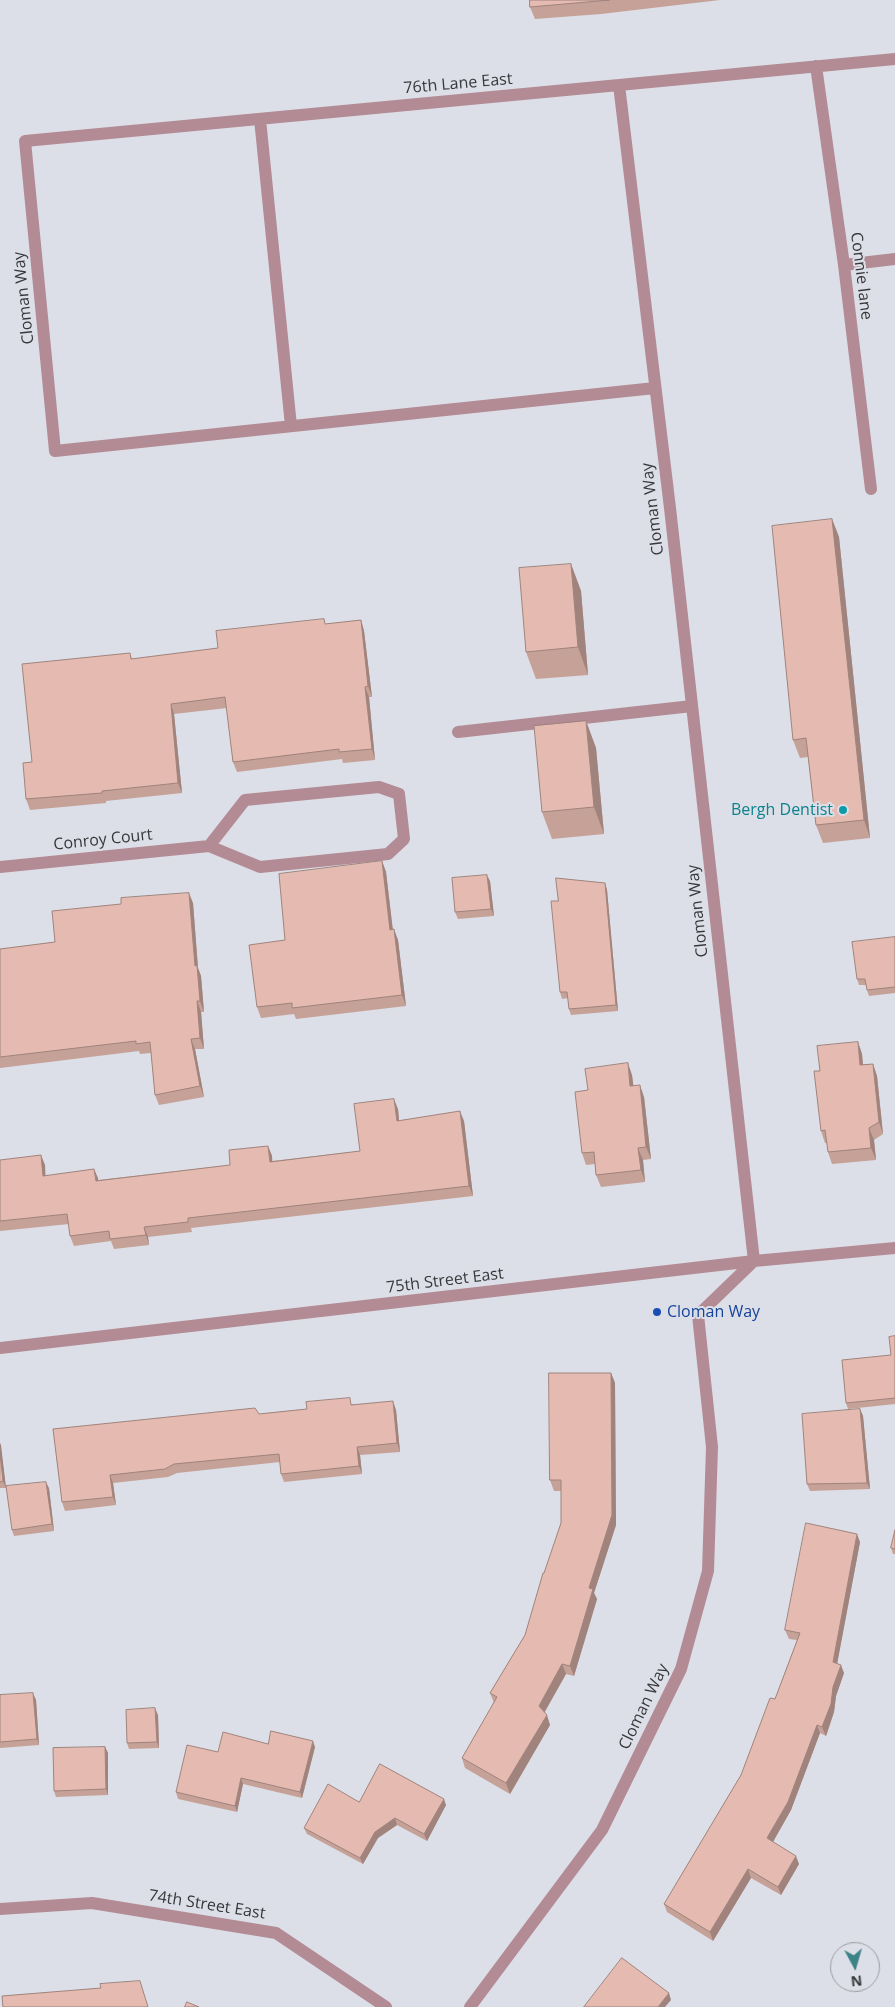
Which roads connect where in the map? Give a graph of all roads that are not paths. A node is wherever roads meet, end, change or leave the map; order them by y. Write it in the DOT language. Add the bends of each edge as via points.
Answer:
graph roads {
  1 [pos="895,59"];
  2 [pos="816,66"];
  3 [pos="619,85"];
  4 [pos="260,119"];
  5 [pos="24,141"];
  6 [pos="895,259"];
  7 [pos="844,265"];
  8 [pos="655,388"];
  9 [pos="291,426"];
  10 [pos="871,489"];
  11 [pos="692,706"];
  12 [pos="458,732"];
  13 [pos="209,846"];
  14 [pos="0,867"];
  15 [pos="895,1248"];
  16 [pos="754,1261"];
  17 [pos="0,1348"];
  18 [pos="0,1909"];
  19 [pos="386,2007"];
  20 [pos="470,2007"];
  1 -- 2 [label="street, 76th Lane East"];
  2 -- 3 [label="street, 76th Lane East"];
  2 -- 7 [label="street, Connie lane"];
  3 -- 4 [label="street, 76th Lane East"];
  3 -- 8 [label="street, Cloman Way"];
  4 -- 5 [label="street, 76th Lane East"];
  4 -- 9 [label="street"];
  5 -- 9 [label="street, Cloman Way" via="55,451"];
  6 -- 7 [label="street"];
  7 -- 10 [label="street, Connie lane"];
  8 -- 9 [label="street"];
  8 -- 11 [label="street, Cloman Way"];
  11 -- 12 [label="street"];
  11 -- 16 [label="street, Cloman Way"];
  13 -- 13 [label="street" via="260,867 388,854 404,839 399,794 380,786 245,800"];
  13 -- 14 [label="street, Conroy Court"];
  15 -- 16 [label="street, 75th Street East"];
  16 -- 17 [label="street, 75th Street East"];
  16 -- 20 [label="street, Cloman Way" via="698,1314 712,1447 708,1570 681,1669 602,1830"];
  18 -- 19 [label="street, 74th Street East" via="92,1903 276,1933"];
}
